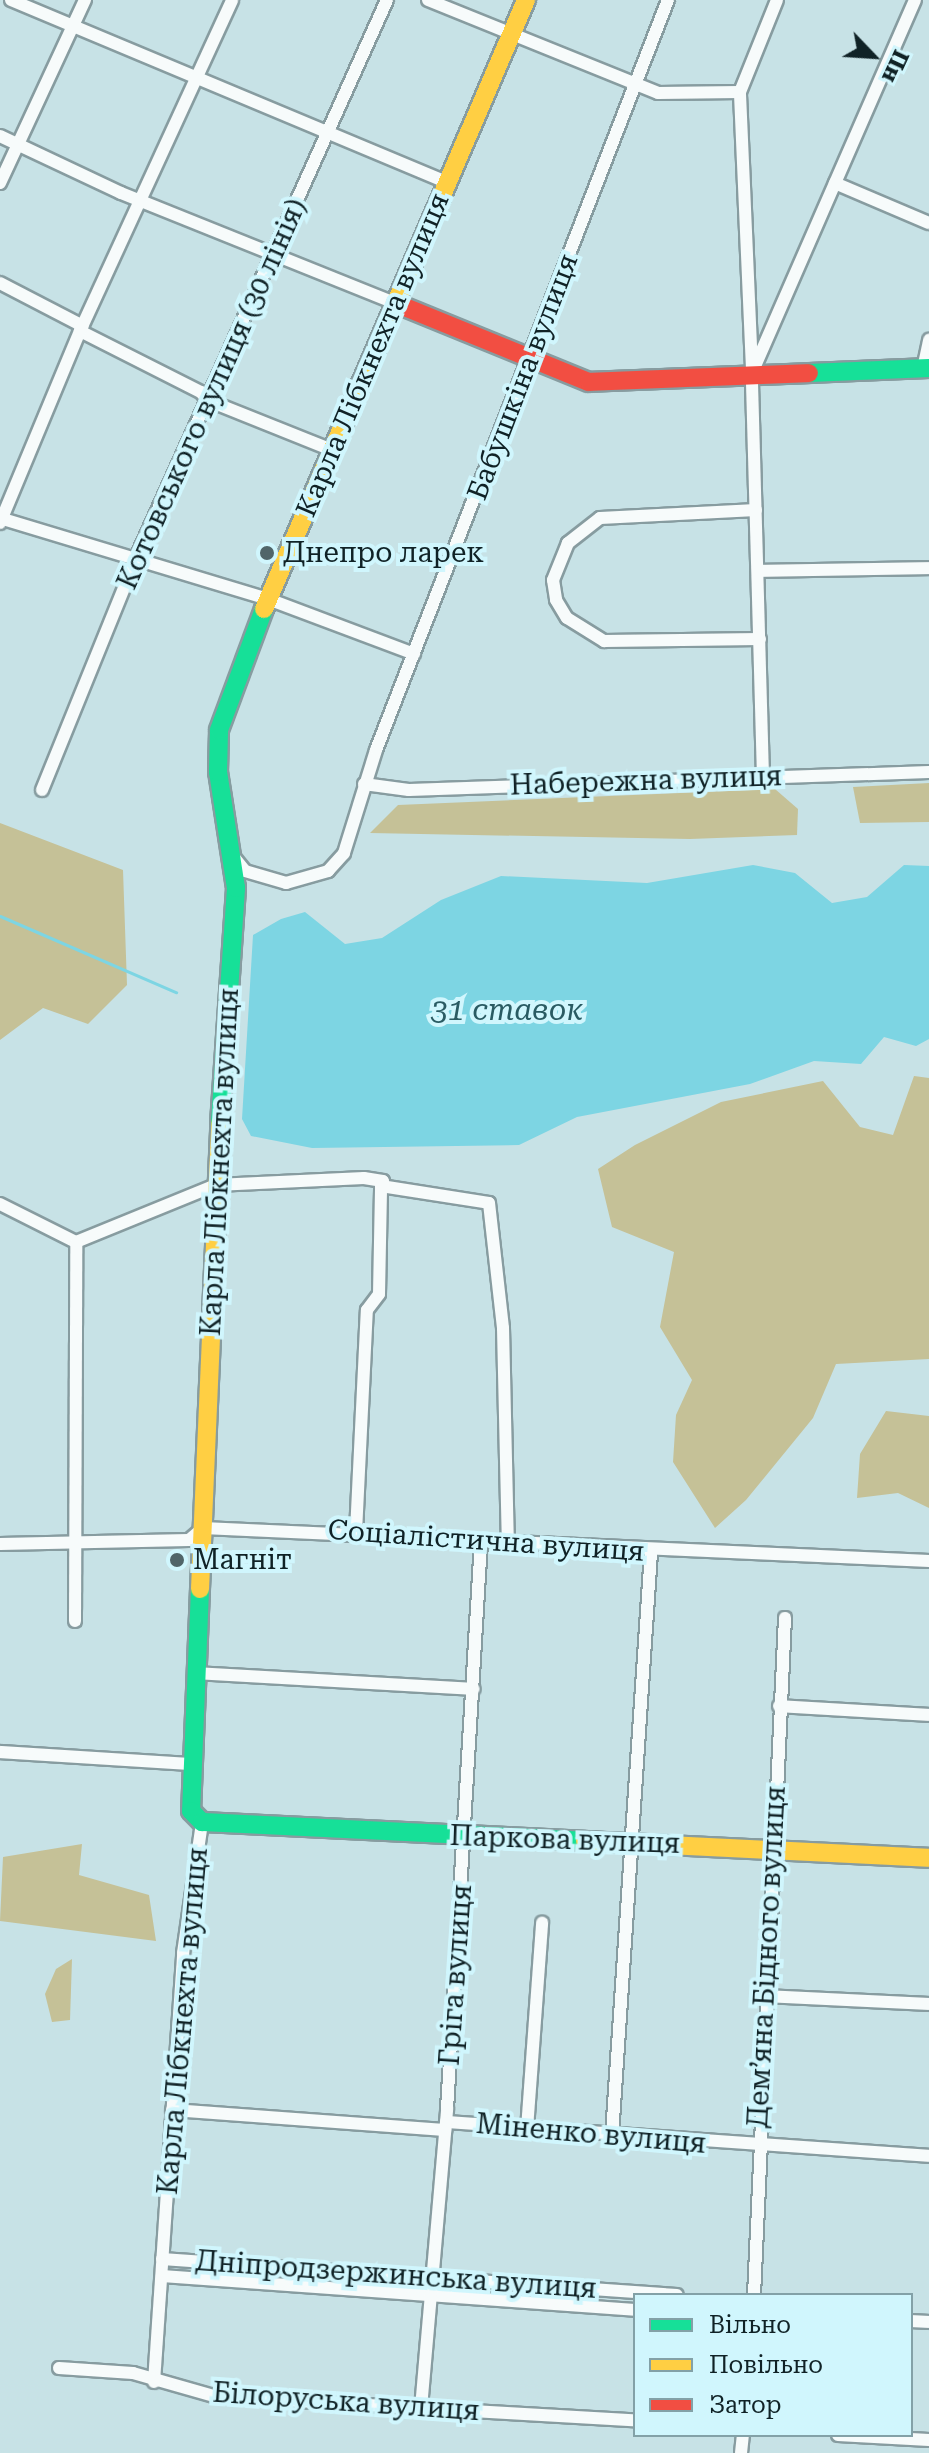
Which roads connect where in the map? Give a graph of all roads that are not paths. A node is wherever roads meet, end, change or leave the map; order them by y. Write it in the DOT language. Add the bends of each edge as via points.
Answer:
graph roads {
  1 [pos="11,0"];
  2 [pos="85,0"];
  3 [pos="232,0"];
  4 [pos="387,0"];
  5 [pos="428,0"];
  6 [pos="526,0"];
  7 [pos="668,0"];
  8 [pos="777,0"];
  9 [pos="915,0"];
  10 [pos="73,25"];
  11 [pos="510,36"];
  12 [pos="196,80"];
  13 [pos="636,87"];
  14 [pos="740,92"];
  15 [pos="327,132"];
  16 [pos="0,136"];
  17 [pos="16,148"];
  18 [pos="447,182"];
  19 [pos="0,183"];
  20 [pos="835,183"];
  21 [pos="140,201"];
  22 [pos="929,223"];
  23 [pos="272,255"];
  24 [pos="0,283"];
  25 [pos="395,303"];
  26 [pos="82,328"];
  27 [pos="929,340"];
  28 [pos="530,360"];
  29 [pos="926,368"];
  30 [pos="752,373"];
  31 [pos="207,400"];
  32 [pos="332,450"];
  33 [pos="756,510"];
  34 [pos="1,520"];
  35 [pos="136,558"];
  36 [pos="929,568"];
  37 [pos="758,571"];
  38 [pos="268,599"];
  39 [pos="760,639"];
  40 [pos="414,654"];
  41 [pos="929,772"];
  42 [pos="763,777"];
  43 [pos="364,784"];
  44 [pos="42,790"];
  45 [pos="232,853"];
  46 [pos="216,1185"];
  47 [pos="381,1186"];
  48 [pos="0,1204"];
  49 [pos="76,1242"];
  50 [pos="203,1528"];
  51 [pos="356,1532"];
  52 [pos="481,1541"];
  53 [pos="508,1542"];
  54 [pos="0,1544"];
  55 [pos="79,1545"];
  56 [pos="651,1552"];
  57 [pos="929,1561"];
  58 [pos="785,1618"];
  59 [pos="75,1621"];
  60 [pos="196,1673"];
  61 [pos="474,1689"];
  62 [pos="779,1706"];
  63 [pos="929,1715"];
  64 [pos="0,1752"];
  65 [pos="192,1764"];
  66 [pos="202,1822"];
  67 [pos="465,1836"];
  68 [pos="630,1841"];
  69 [pos="772,1850"];
  70 [pos="929,1858"];
  71 [pos="542,1923"];
  72 [pos="765,1996"];
  73 [pos="929,2004"];
  74 [pos="172,2110"];
  75 [pos="445,2126"];
  76 [pos="527,2129"];
  77 [pos="612,2135"];
  78 [pos="757,2148"];
  79 [pos="929,2156"];
  80 [pos="162,2259"];
  81 [pos="162,2276"];
  82 [pos="433,2278"];
  83 [pos="648,2293"];
  84 [pos="754,2293"];
  85 [pos="431,2295"];
  86 [pos="633,2310"];
  87 [pos="59,2368"];
  88 [pos="154,2382"];
  89 [pos="421,2408"];
  90 [pos="633,2420"];
  91 [pos="874,2437"];
  92 [pos="929,2440"];
  1 -- 10 [label="street"];
  2 -- 10 [label="street"];
  3 -- 12 [label="street"];
  4 -- 15 [label="street, Котовського вулиця (30 лiнiя)"];
  5 -- 11 [label="street"];
  6 -- 11 [label="street, Карла Лібкнехта вулиця"];
  7 -- 13 [label="street, Бабушкіна вулиця"];
  8 -- 14 [label="street"];
  9 -- 20 [label="street"];
  10 -- 12 [label="street"];
  10 -- 17 [label="street"];
  11 -- 13 [label="street"];
  11 -- 18 [label="street, Карла Лібкнехта вулиця"];
  12 -- 15 [label="street"];
  12 -- 21 [label="street"];
  13 -- 14 [label="street" via="658,93"];
  13 -- 28 [label="street, Бабушкіна вулиця"];
  14 -- 30 [label="street"];
  15 -- 18 [label="street"];
  15 -- 23 [label="street, Котовського вулиця (30 лiнiя)"];
  16 -- 17 [label="street"];
  17 -- 19 [label="street"];
  17 -- 21 [label="street"];
  18 -- 25 [label="street, Карла Лібкнехта вулиця"];
  20 -- 22 [label="street"];
  20 -- 30 [label="street"];
  21 -- 23 [label="street"];
  21 -- 26 [label="street"];
  23 -- 25 [label="street"];
  23 -- 31 [label="street, Котовського вулиця (30 лiнiя)"];
  24 -- 26 [label="street"];
  25 -- 28 [label="street"];
  25 -- 32 [label="street, Карла Лібкнехта вулиця"];
  26 -- 31 [label="street"];
  26 -- 34 [label="street"];
  27 -- 29 [label="street"];
  28 -- 30 [label="street" via="589,382"];
  28 -- 40 [label="street, Бабушкіна вулиця"];
  29 -- 30 [label="street"];
  30 -- 33 [label="street"];
  31 -- 32 [label="street"];
  31 -- 35 [label="street, Котовського вулиця (30 лiнiя)"];
  32 -- 38 [label="street, Карла Лібкнехта вулиця"];
  33 -- 37 [label="street"];
  33 -- 39 [label="street" via="600,518 568,543 553,580 556,600 567,618 604,641"];
  34 -- 35 [label="street"];
  35 -- 38 [label="street"];
  35 -- 44 [label="street, Котовського вулиця (30 лiнiя)"];
  36 -- 37 [label="street"];
  37 -- 39 [label="street"];
  38 -- 40 [label="street"];
  38 -- 45 [label="street, Карла Лібкнехта вулиця" via="219,730 218,772"];
  39 -- 42 [label="street"];
  40 -- 43 [label="street, Бабушкіна вулиця"];
  41 -- 42 [label="street, Набережна вулиця"];
  42 -- 43 [label="street, Набережна вулиця" via="409,790"];
  43 -- 45 [label="street, Бабушкіна вулиця" via="344,853 328,871 272,882 245,871"];
  45 -- 46 [label="street, Карла Лібкнехта вулиця" via="236,888"];
  46 -- 47 [label="street" via="364,1178 383,1181"];
  46 -- 49 [label="street"];
  46 -- 50 [label="street, Карла Лібкнехта вулиця"];
  47 -- 51 [label="street" via="379,1294 367,1310"];
  47 -- 53 [label="street" via="489,1203 503,1328"];
  48 -- 49 [label="street"];
  49 -- 55 [label="street"];
  50 -- 51 [label="street, Соціалістична вулиця"];
  50 -- 55 [label="street, Соціалістична вулиця" via="189,1540"];
  50 -- 60 [label="street, Карла Лібкнехта вулиця"];
  51 -- 52 [label="street, Соціалістична вулиця"];
  52 -- 53 [label="street, Соціалістична вулиця"];
  52 -- 61 [label="street, Гріга вулиця"];
  53 -- 56 [label="street, Соціалістична вулиця"];
  54 -- 55 [label="street, Соціалістична вулиця"];
  55 -- 59 [label="street"];
  56 -- 57 [label="street, Соціалістична вулиця"];
  56 -- 68 [label="street"];
  58 -- 62 [label="street, Дем’яна Бідного вулиця"];
  60 -- 61 [label="street"];
  60 -- 65 [label="street, Карла Лібкнехта вулиця"];
  61 -- 67 [label="street, Гріга вулиця"];
  62 -- 63 [label="street"];
  62 -- 69 [label="street, Дем’яна Бідного вулиця"];
  64 -- 65 [label="street"];
  65 -- 66 [label="street, Карла Лібкнехта вулиця" via="191,1811"];
  66 -- 67 [label="street, Паркова вулиця"];
  66 -- 74 [label="street, Карла Лібкнехта вулиця" via="183,1953"];
  67 -- 68 [label="street, Паркова вулиця"];
  67 -- 75 [label="street, Гріга вулиця"];
  68 -- 69 [label="street, Паркова вулиця"];
  68 -- 77 [label="street"];
  69 -- 70 [label="street, Паркова вулиця"];
  69 -- 72 [label="street, Дем’яна Бідного вулиця"];
  71 -- 76 [label="street"];
  72 -- 73 [label="street"];
  72 -- 78 [label="street, Дем’яна Бідного вулиця"];
  74 -- 75 [label="street, Міненко вулиця"];
  74 -- 80 [label="street, Карла Лібкнехта вулиця"];
  75 -- 76 [label="street, Міненко вулиця"];
  75 -- 82 [label="street, Гріга вулиця"];
  76 -- 77 [label="street, Міненко вулиця"];
  77 -- 78 [label="street, Міненко вулиця"];
  78 -- 79 [label="street, Міненко вулиця"];
  78 -- 84 [label="street, Дем’яна Бідного вулиця"];
  80 -- 81 [label="street, Карла Лібкнехта вулиця"];
  80 -- 82 [label="street, Дніпродзержинська вулиця"];
  81 -- 85 [label="street, Дніпродзержинська вулиця"];
  81 -- 88 [label="street, Карла Лібкнехта вулиця"];
  82 -- 83 [label="street, Дніпродзержинська вулиця"];
  82 -- 85 [label="street, Гріга вулиця"];
  85 -- 86 [label="street, Дніпродзержинська вулиця"];
  85 -- 89 [label="street, Гріга вулиця"];
  87 -- 88 [label="street, Білоруська вулиця" via="133,2373"];
  88 -- 89 [label="street, Білоруська вулиця" via="214,2396"];
  89 -- 90 [label="street, Білоруська вулиця"];
  91 -- 92 [label="street"];
}
